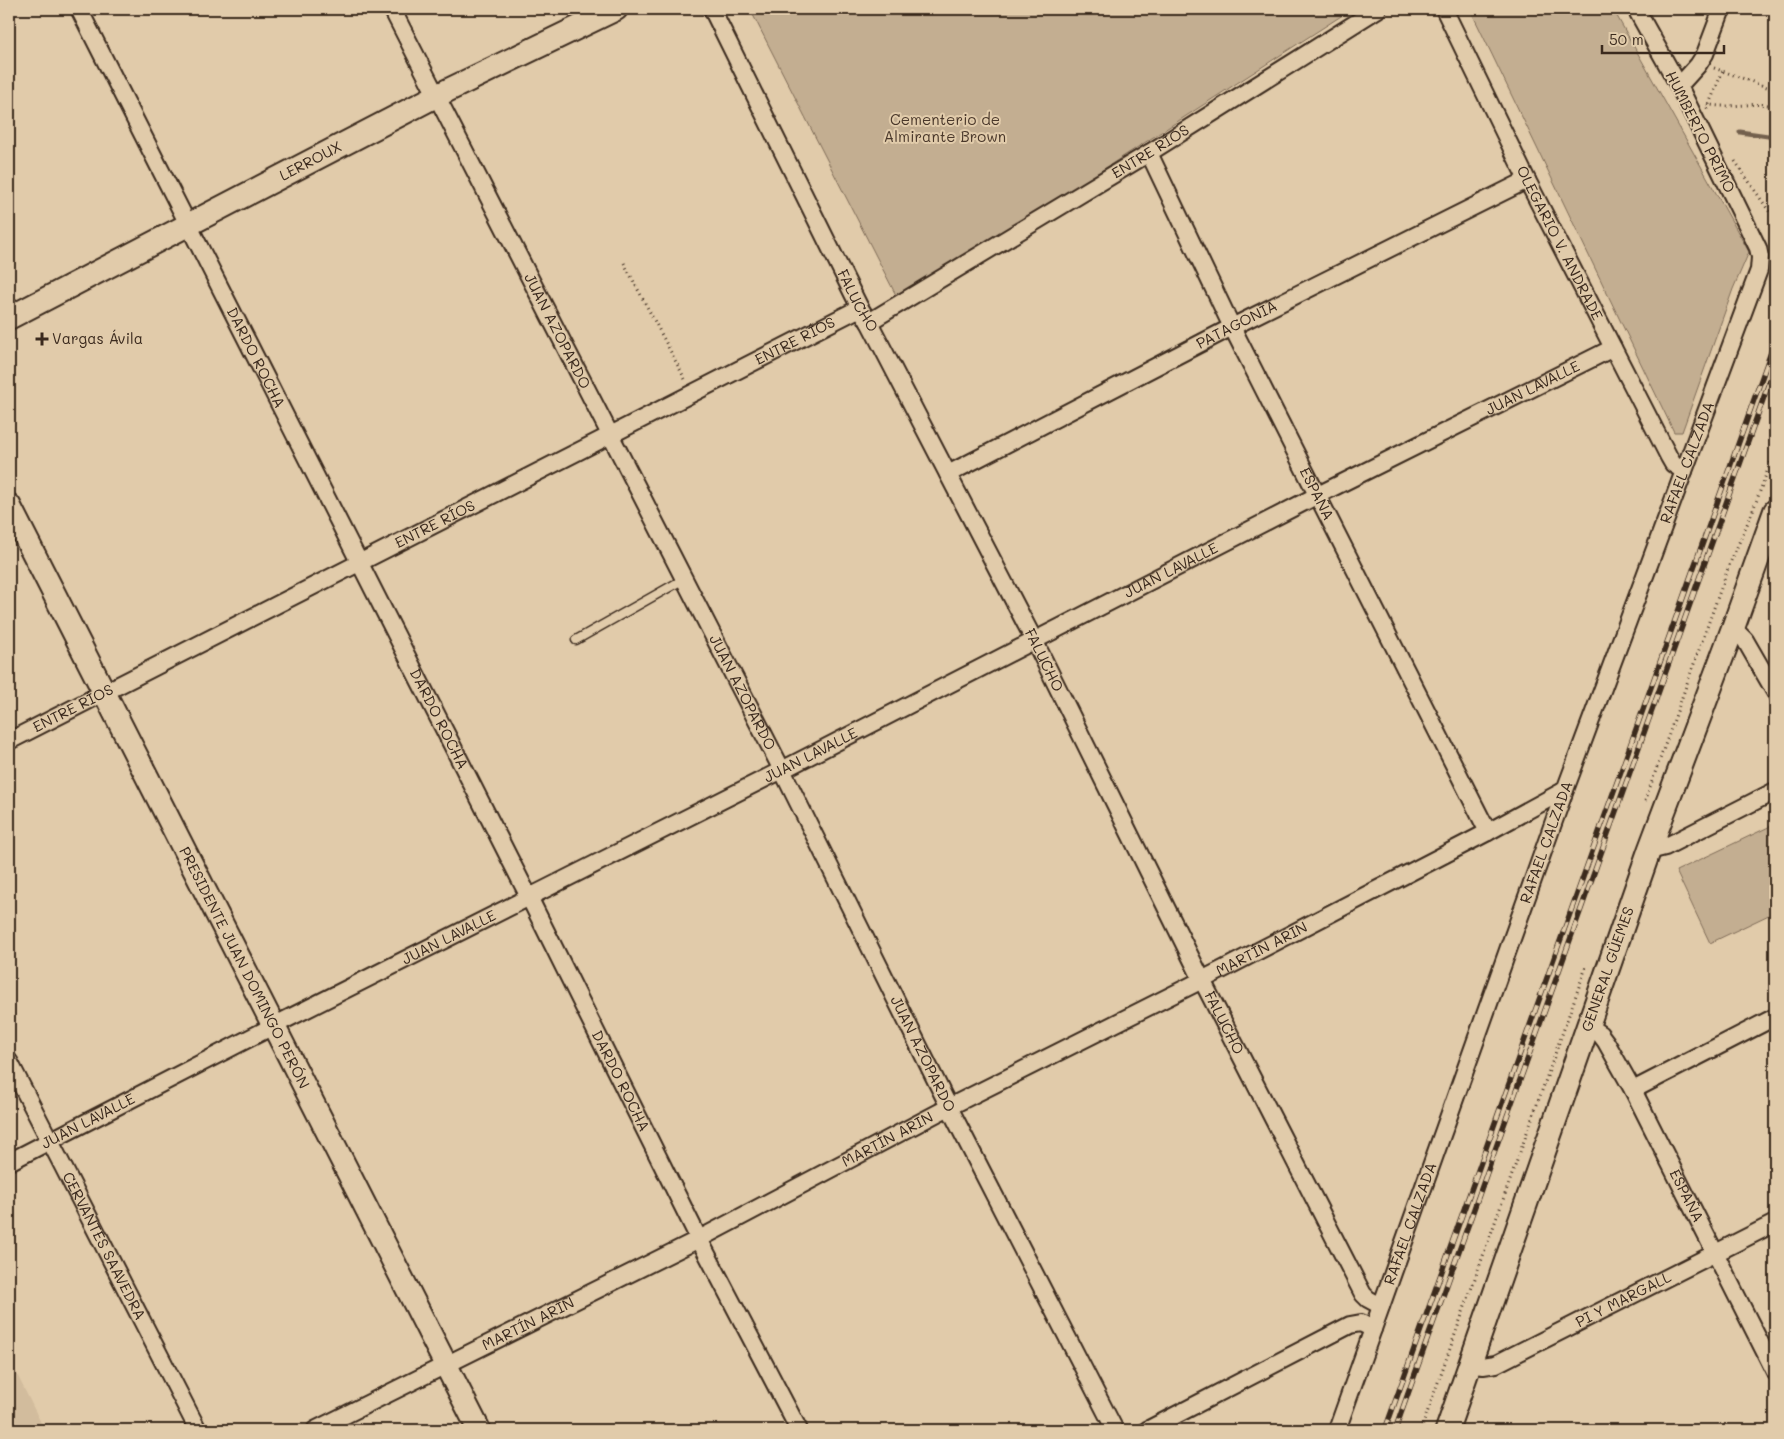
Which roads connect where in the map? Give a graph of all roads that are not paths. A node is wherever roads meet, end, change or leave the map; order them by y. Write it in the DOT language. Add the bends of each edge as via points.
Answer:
graph roads {
  1 [pos="78,9"];
  2 [pos="392,9"];
  3 [pos="616,9"];
  4 [pos="712,9"];
  5 [pos="1378,9"];
  6 [pos="1444,9"];
  7 [pos="1636,9"];
  8 [pos="1722,9"];
  9 [pos="1679,86"];
  10 [pos="436,96"];
  11 [pos="1149,153"];
  12 [pos="1528,180"];
  13 [pos="188,225"];
  14 [pos="1760,257"];
  15 [pos="860,308"];
  16 [pos="9,318"];
  17 [pos="869,322"];
  18 [pos="1232,326"];
  19 [pos="1612,348"];
  20 [pos="610,435"];
  21 [pos="1684,471"];
  22 [pos="948,474"];
  23 [pos="1318,496"];
  24 [pos="9,505"];
  25 [pos="1775,511"];
  26 [pos="360,564"];
  27 [pos="684,579"];
  28 [pos="1733,628"];
  29 [pos="576,640"];
  30 [pos="1034,640"];
  31 [pos="1775,692"];
  32 [pos="105,693"];
  33 [pos="9,741"];
  34 [pos="782,770"];
  35 [pos="1565,790"];
  36 [pos="1775,791"];
  37 [pos="1488,832"];
  38 [pos="1649,851"];
  39 [pos="529,897"];
  40 [pos="1202,980"];
  41 [pos="1775,1017"];
  42 [pos="273,1026"];
  43 [pos="1588,1026"];
  44 [pos="9,1061"];
  45 [pos="1633,1090"];
  46 [pos="949,1107"];
  47 [pos="49,1141"];
  48 [pos="9,1162"];
  49 [pos="1775,1224"];
  50 [pos="699,1239"];
  51 [pos="1716,1254"];
  52 [pos="1381,1306"];
  53 [pos="1373,1329"];
  54 [pos="1469,1364"];
  55 [pos="446,1365"];
  56 [pos="1775,1372"];
  57 [pos="198,1430"];
  58 [pos="316,1430"];
  59 [pos="479,1430"];
  60 [pos="799,1430"];
  61 [pos="1115,1430"];
  62 [pos="1147,1430"];
  63 [pos="1337,1430"];
  64 [pos="1447,1430"];
  1 -- 13 [label="street, DARDO ROCHA"];
  2 -- 10 [label="street, JUAN AZOPARDO"];
  3 -- 10 [label="street, LERROUX"];
  4 -- 15 [label="street, FALUCHO"];
  5 -- 11 [label="street, ENTRE RÍOS"];
  6 -- 12 [label="street, OLEGARIO V. ANDRADE"];
  7 -- 9 [label="street, HUMBERTO PRIMO"];
  8 -- 9 [label="street" via="1701,61"];
  9 -- 14 [label="street, HUMBERTO PRIMO"];
  10 -- 13 [label="street, LERROUX"];
  10 -- 20 [label="street, JUAN AZOPARDO"];
  11 -- 17 [label="street, ENTRE RÍOS"];
  11 -- 18 [label="street, ESPAÑA"];
  12 -- 18 [label="street, PATAGONIA"];
  12 -- 19 [label="street, OLEGARIO V. ANDRADE"];
  13 -- 16 [label="street, LERROUX"];
  13 -- 26 [label="street, DARDO ROCHA"];
  14 -- 21 [label="street, RAFAEL CALZADA" via="1759,270"];
  15 -- 17 [label="street, FALUCHO"];
  15 -- 20 [label="street, ENTRE RÍOS"];
  17 -- 22 [label="street, FALUCHO"];
  18 -- 22 [label="street, PATAGONIA"];
  18 -- 23 [label="street, ESPAÑA"];
  19 -- 21 [label="street, OLEGARIO V. ANDRADE" via="1673,464"];
  19 -- 23 [label="street, JUAN LAVALLE"];
  20 -- 26 [label="street, ENTRE RÍOS"];
  20 -- 27 [label="street, JUAN AZOPARDO"];
  21 -- 35 [label="street, RAFAEL CALZADA"];
  22 -- 30 [label="street, FALUCHO"];
  23 -- 30 [label="street, JUAN LAVALLE"];
  23 -- 37 [label="street, ESPAÑA"];
  24 -- 32 [label="street, PRESIDENTE JUAN DOMINGO PERÓN"];
  25 -- 28 [label="street, GENERAL GÜEMES"];
  26 -- 32 [label="street, ENTRE RÍOS"];
  26 -- 39 [label="street, DARDO ROCHA"];
  27 -- 29 [label="lane"];
  27 -- 34 [label="street, JUAN AZOPARDO"];
  28 -- 31 [label="street" via="1745,640"];
  28 -- 38 [label="street, GENERAL GÜEMES"];
  30 -- 34 [label="street, JUAN LAVALLE"];
  30 -- 40 [label="street, FALUCHO"];
  32 -- 33 [label="street, ENTRE RÍOS"];
  32 -- 42 [label="street, PRESIDENTE JUAN DOMINGO PERÓN"];
  34 -- 39 [label="street, JUAN LAVALLE"];
  34 -- 46 [label="street, JUAN AZOPARDO"];
  35 -- 37 [label="street, MARTÍN ARIN"];
  35 -- 52 [label="street, RAFAEL CALZADA"];
  36 -- 38 [label="street" via="1665,847"];
  37 -- 40 [label="street, MARTÍN ARIN"];
  38 -- 43 [label="street, GENERAL GÜEMES"];
  39 -- 42 [label="street, JUAN LAVALLE"];
  39 -- 50 [label="street, DARDO ROCHA"];
  40 -- 46 [label="street, MARTÍN ARIN"];
  40 -- 52 [label="street, FALUCHO" via="1363,1294"];
  41 -- 45 [label="street"];
  42 -- 47 [label="street, JUAN LAVALLE"];
  42 -- 55 [label="street, PRESIDENTE JUAN DOMINGO PERÓN"];
  43 -- 45 [label="street, ESPAÑA" via="1606,1042"];
  43 -- 54 [label="street, GENERAL GÜEMES"];
  44 -- 47 [label="street, CERVANTES SAAVEDRA"];
  45 -- 51 [label="street, ESPAÑA"];
  46 -- 50 [label="street, MARTÍN ARIN"];
  46 -- 61 [label="street, JUAN AZOPARDO"];
  47 -- 48 [label="street, JUAN LAVALLE"];
  47 -- 57 [label="street, CERVANTES SAAVEDRA"];
  49 -- 51 [label="street, PI Y MARGALL"];
  50 -- 55 [label="street, MARTÍN ARIN"];
  50 -- 60 [label="street, DARDO ROCHA"];
  51 -- 54 [label="street, PI Y MARGALL" via="1496,1364"];
  51 -- 56 [label="street, ESPAÑA"];
  52 -- 53 [label="street, RAFAEL CALZADA"];
  53 -- 62 [label="street" via="1361,1323 1350,1325"];
  53 -- 63 [label="street, RAFAEL CALZADA"];
  54 -- 64 [label="street, GENERAL GÜEMES"];
  55 -- 58 [label="street, MARTÍN ARIN"];
  55 -- 59 [label="street, PRESIDENTE JUAN DOMINGO PERÓN"];
}
